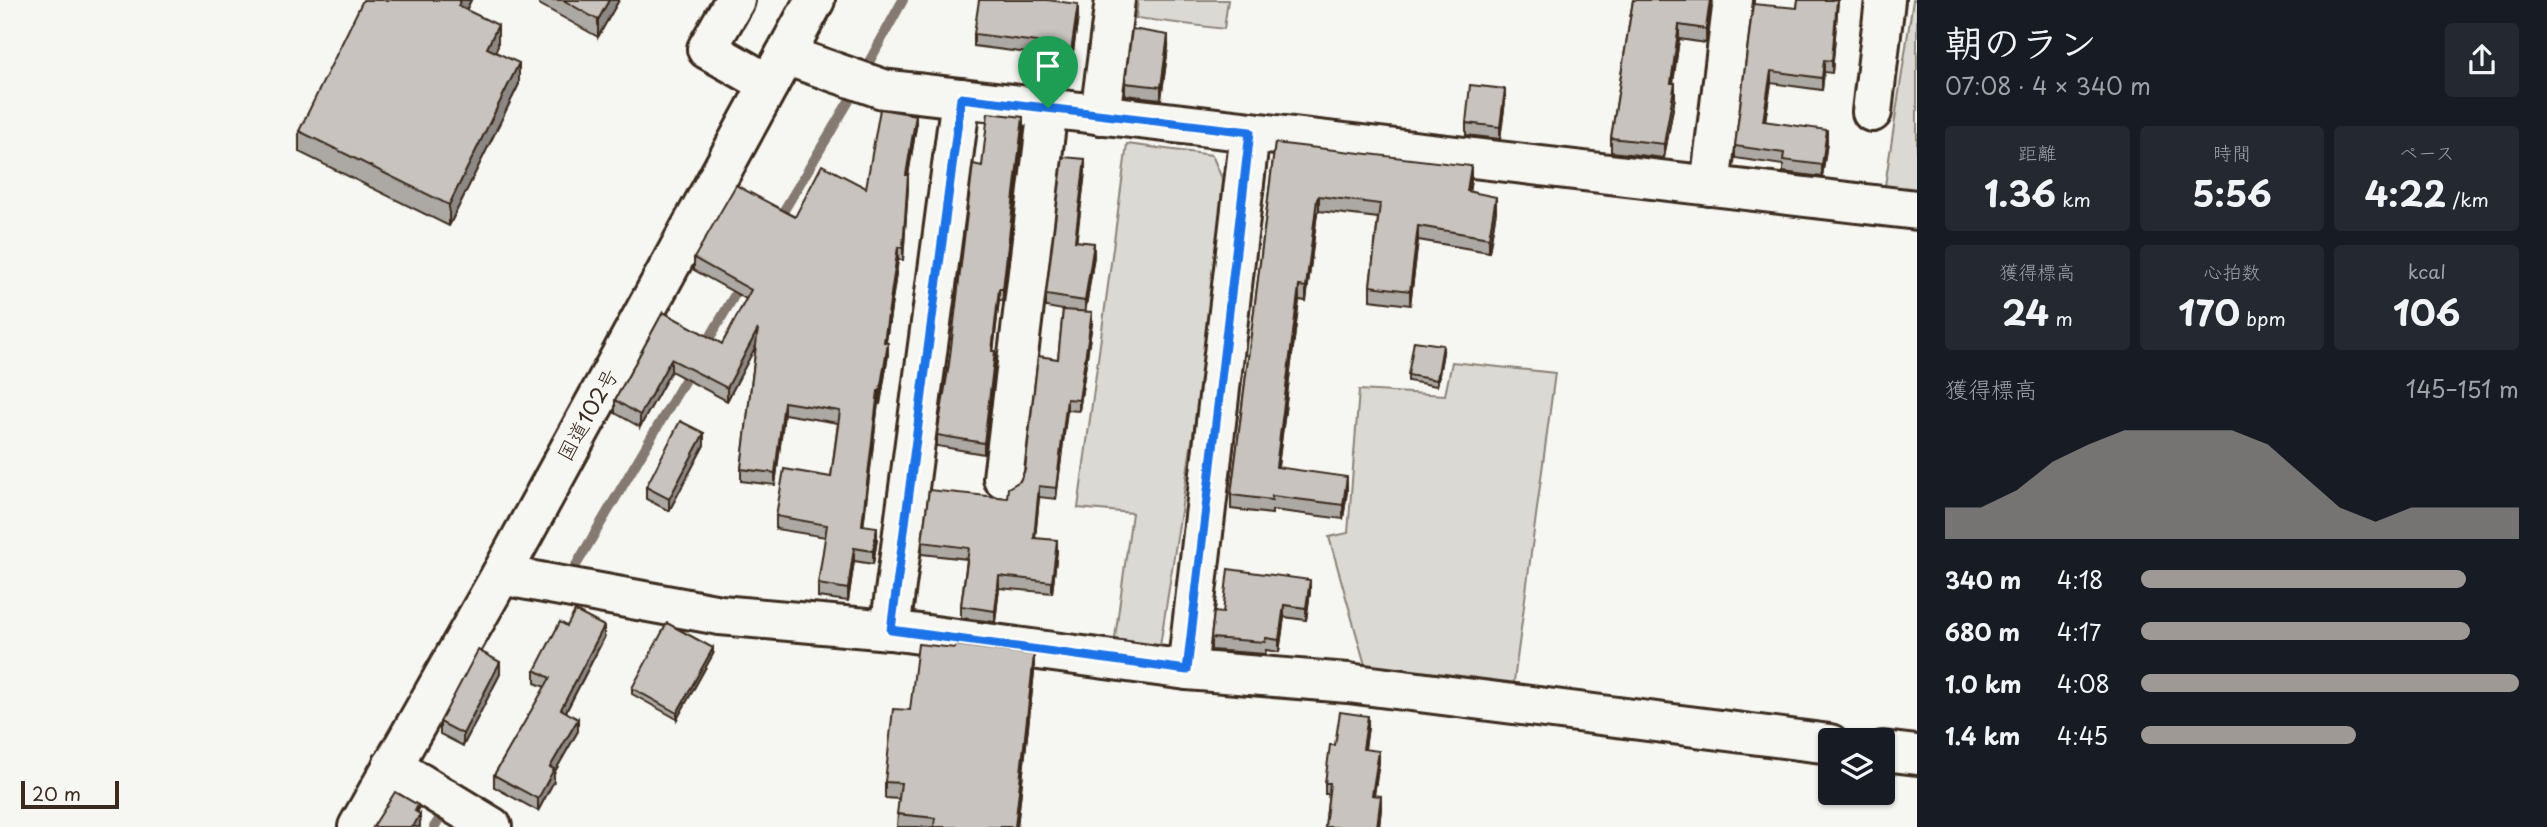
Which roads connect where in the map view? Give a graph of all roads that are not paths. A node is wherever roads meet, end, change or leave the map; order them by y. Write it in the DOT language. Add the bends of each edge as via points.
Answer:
graph roads {
  1 [pos="735,0"];
  2 [pos="815,0"];
  3 [pos="1115,0"];
  4 [pos="1733,0"];
  5 [pos="1885,0"];
  6 [pos="777,69"];
  7 [pos="961,98"];
  8 [pos="1048,108"];
  9 [pos="1872,112"];
  10 [pos="1100,115"];
  11 [pos="1250,132"];
  12 [pos="1710,186"];
  13 [pos="1917,210"];
  14 [pos="1003,478"];
  15 [pos="500,575"];
  16 [pos="891,630"];
  17 [pos="1187,670"];
  18 [pos="1818,742"];
  19 [pos="1895,752"];
  20 [pos="1917,755"];
  21 [pos="392,766"];
  22 [pos="358,827"];
  23 [pos="492,827"];
  1 -- 6 [label="main road" via="707,49"];
  2 -- 6 [label="main road, 国道102号"];
  3 -- 10 [label="main road"];
  4 -- 12 [label="main road"];
  5 -- 9 [label="main road"];
  6 -- 7 [label="main road"];
  6 -- 15 [label="main road, 国道102号"];
  7 -- 8 [label="main road"];
  7 -- 16 [label="main road"];
  8 -- 10 [label="main road"];
  8 -- 14 [label="main road"];
  10 -- 11 [label="main road"];
  11 -- 12 [label="main road"];
  11 -- 17 [label="main road"];
  12 -- 13 [label="main road"];
  15 -- 16 [label="main road" via="720,615"];
  15 -- 21 [label="main road, 国道102号"];
  16 -- 17 [label="main road"];
  17 -- 18 [label="main road" via="1348,683"];
  19 -- 20 [label="main road"];
  21 -- 22 [label="main road, 国道102号"];
  21 -- 23 [label="main road"];
}
